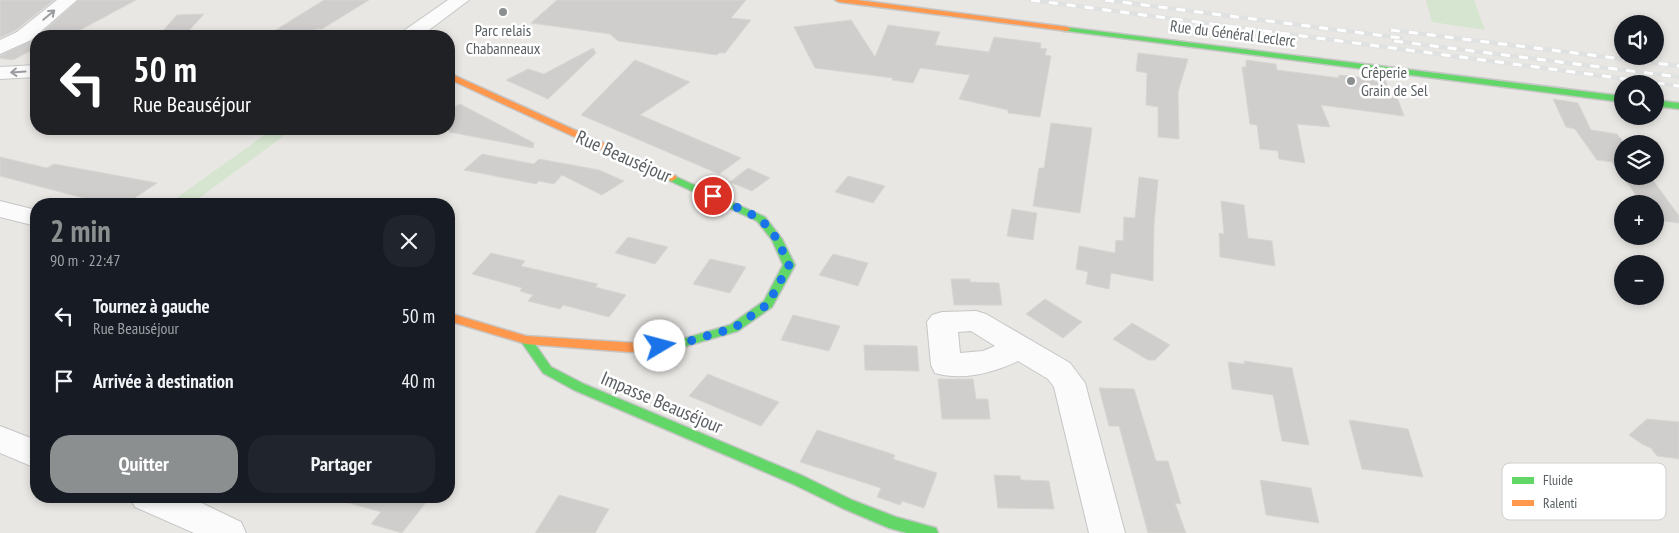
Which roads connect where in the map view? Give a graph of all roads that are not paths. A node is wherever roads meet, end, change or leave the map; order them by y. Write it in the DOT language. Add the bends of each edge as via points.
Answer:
graph roads {
  1 [pos="68,0"];
  2 [pos="460,0"];
  3 [pos="839,0"];
  4 [pos="31,30"];
  5 [pos="418,30"];
  6 [pos="30,31"];
  7 [pos="0,48"];
  8 [pos="30,71"];
  9 [pos="0,73"];
  10 [pos="455,79"];
  11 [pos="1614,98"];
  12 [pos="1664,104"];
  13 [pos="1679,106"];
  14 [pos="0,209"];
  15 [pos="30,216"];
  16 [pos="455,319"];
  17 [pos="526,340"];
  18 [pos="1019,347"];
  19 [pos="0,440"];
  20 [pos="30,452"];
  21 [pos="165,503"];
  22 [pos="228,533"];
  23 [pos="931,533"];
  24 [pos="1107,533"];
  4 -- 1 [label="street, one-way"];
  2 -- 5 [label="street"];
  3 -- 11 [label="street, Rue du Général Leclerc"];
  7 -- 6 [label="street, one-way"];
  8 -- 9 [label="street, one-way"];
  10 -- 17 [label="street, Rue Beauséjour" via="761,219 777,239 789,265 768,304 761,309 734,328 676,345 629,348"];
  12 -- 13 [label="street"];
  14 -- 15 [label="street"];
  16 -- 17 [label="street, Rue Beauséjour"];
  17 -- 23 [label="street, Impasse Beauséjour" via="547,370 579,387 847,504 894,523"];
  18 -- 24 [label="street" via="1059,371 1069,383"];
  19 -- 20 [label="street"];
  21 -- 22 [label="street"];
}
